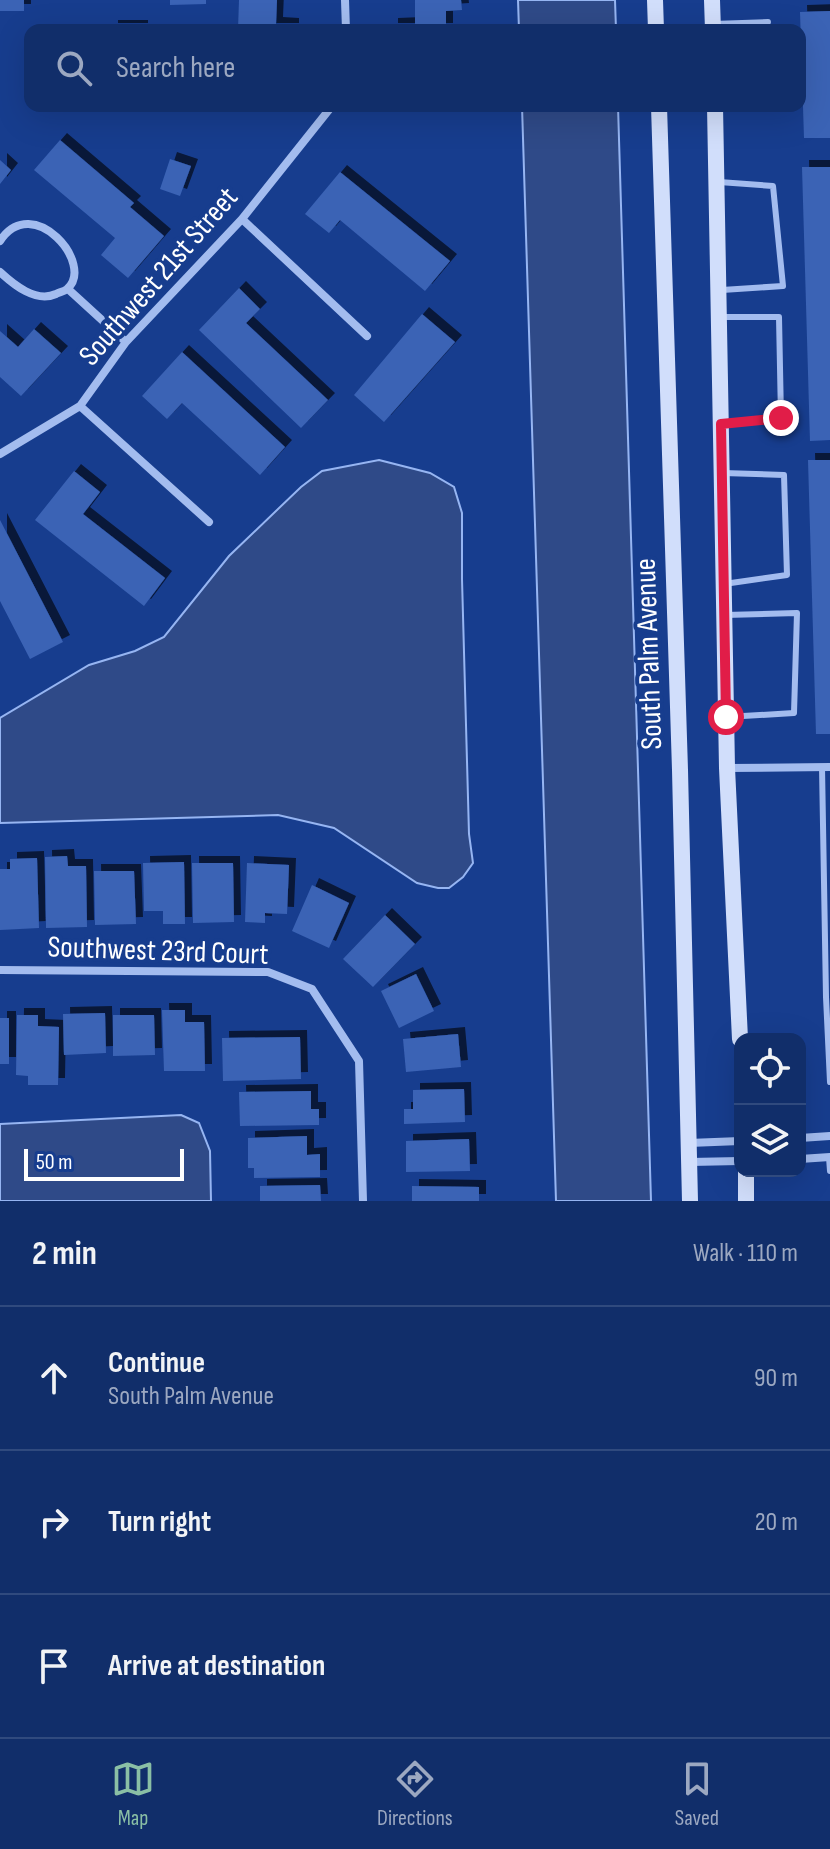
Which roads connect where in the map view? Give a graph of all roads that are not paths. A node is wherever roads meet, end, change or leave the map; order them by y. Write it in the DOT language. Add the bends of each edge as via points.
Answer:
graph roads {
  1 [pos="345,0"];
  2 [pos="655,0"];
  3 [pos="712,0"];
  4 [pos="768,22"];
  5 [pos="346,24"];
  6 [pos="656,24"];
  7 [pos="713,24"];
  8 [pos="746,24"];
  9 [pos="327,112"];
  10 [pos="659,112"];
  11 [pos="715,112"];
  12 [pos="716,182"];
  13 [pos="242,219"];
  14 [pos="0,241"];
  15 [pos="0,272"];
  16 [pos="68,289"];
  17 [pos="718,291"];
  18 [pos="719,317"];
  19 [pos="367,336"];
  20 [pos="126,342"];
  21 [pos="80,406"];
  22 [pos="721,424"];
  23 [pos="0,454"];
  24 [pos="722,473"];
  25 [pos="209,522"];
  26 [pos="724,584"];
  27 [pos="724,615"];
  28 [pos="726,717"];
  29 [pos="826,767"];
  30 [pos="727,768"];
  31 [pos="0,970"];
  32 [pos="740,1033"];
  33 [pos="830,1082"];
  34 [pos="830,1136"];
  35 [pos="806,1138"];
  36 [pos="734,1141"];
  37 [pos="688,1143"];
  38 [pos="830,1157"];
  39 [pos="806,1159"];
  40 [pos="734,1161"];
  41 [pos="689,1162"];
  42 [pos="830,1171"];
  43 [pos="746,1177"];
  44 [pos="363,1201"];
  45 [pos="690,1201"];
  46 [pos="746,1201"];
  1 -- 5 [label="street"];
  2 -- 6 [label="main road"];
  3 -- 7 [label="main road"];
  4 -- 8 [label="lane"];
  9 -- 13 [label="street, Southwest 21st Street"];
  10 -- 37 [label="main road, South Palm Avenue"];
  11 -- 12 [label="main road"];
  12 -- 17 [label="main road"];
  12 -- 17 [label="lane" via="773,186 783,286"];
  13 -- 19 [label="street"];
  13 -- 20 [label="street, Southwest 21st Street"];
  14 -- 16 [label="street" via="16,226 30,223 47,229 74,263"];
  15 -- 16 [label="street" via="38,295 50,297"];
  16 -- 20 [label="street"];
  17 -- 18 [label="main road"];
  18 -- 22 [label="main road"];
  18 -- 22 [label="lane" via="779,317 781,403 781,418"];
  20 -- 21 [label="street, Southwest 21st Street"];
  21 -- 23 [label="street, Southwest 21st Street"];
  21 -- 25 [label="street"];
  22 -- 24 [label="main road"];
  24 -- 26 [label="main road"];
  24 -- 26 [label="lane" via="784,475 787,575"];
  26 -- 27 [label="main road"];
  27 -- 28 [label="main road"];
  27 -- 28 [label="lane" via="797,613 794,713"];
  28 -- 30 [label="main road"];
  29 -- 30 [label="street"];
  29 -- 33 [label="lane"];
  30 -- 32 [label="main road"];
  31 -- 44 [label="street, Southwest 23rd Court" via="268,972 312,989 359,1061"];
  34 -- 35 [label="street"];
  36 -- 37 [label="street"];
  37 -- 41 [label="main road, South Palm Avenue"];
  38 -- 39 [label="street"];
  38 -- 42 [label="lane"];
  40 -- 41 [label="street"];
  41 -- 45 [label="main road, South Palm Avenue"];
  43 -- 46 [label="main road"];
}
